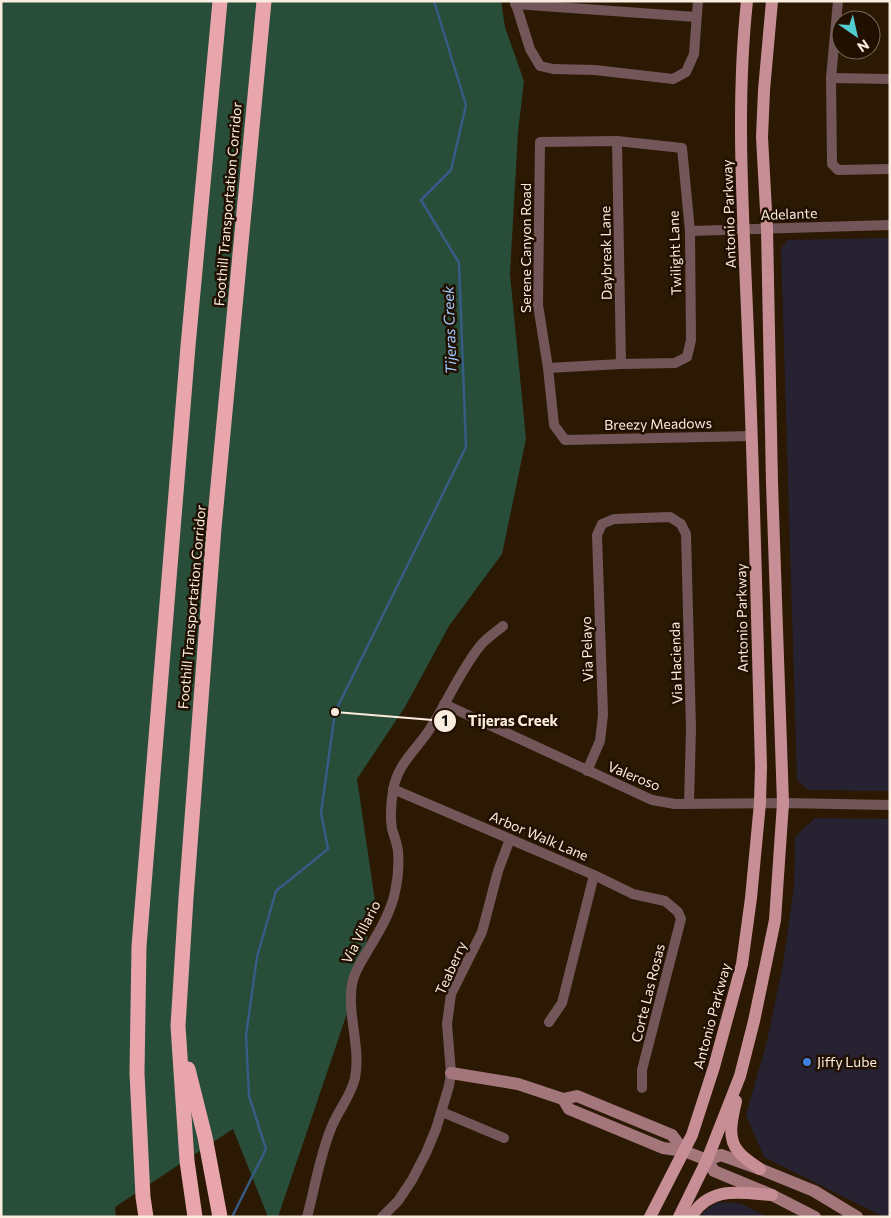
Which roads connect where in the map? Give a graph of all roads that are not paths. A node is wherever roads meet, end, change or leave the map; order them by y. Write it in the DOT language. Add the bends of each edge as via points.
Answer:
graph roads {
  1 [pos="220,1"];
  2 [pos="264,1"];
  3 [pos="698,1"];
  4 [pos="747,1"];
  5 [pos="772,1"];
  6 [pos="838,1"];
  7 [pos="515,2"];
  8 [pos="696,17"];
  9 [pos="830,78"];
  10 [pos="890,79"];
  11 [pos="617,142"];
  12 [pos="890,169"];
  13 [pos="890,225"];
  14 [pos="745,229"];
  15 [pos="767,229"];
  16 [pos="690,231"];
  17 [pos="621,364"];
  18 [pos="548,368"];
  19 [pos="752,436"];
  20 [pos="565,440"];
  21 [pos="602,524"];
  22 [pos="503,626"];
  23 [pos="444,704"];
  24 [pos="587,771"];
  25 [pos="393,789"];
  26 [pos="689,803"];
  27 [pos="760,803"];
  28 [pos="783,803"];
  29 [pos="890,805"];
  30 [pos="510,839"];
  31 [pos="594,875"];
  32 [pos="673,907"];
  33 [pos="549,1022"];
  34 [pos="178,1026"];
  35 [pos="451,1073"];
  36 [pos="740,1076"];
  37 [pos="642,1088"];
  38 [pos="442,1112"];
  39 [pos="504,1138"];
  40 [pos="684,1151"];
  41 [pos="707,1160"];
  42 [pos="760,1169"];
  43 [pos="772,1196"];
  44 [pos="145,1217"];
  45 [pos="195,1217"];
  46 [pos="220,1217"];
  47 [pos="307,1217"];
  48 [pos="382,1217"];
  49 [pos="650,1217"];
  50 [pos="679,1217"];
  51 [pos="691,1217"];
  52 [pos="815,1217"];
  53 [pos="857,1217"];
  1 -- 44 [label="highway, Foothill Transportation Corridor" via="139,946 137,1073"];
  2 -- 34 [label="highway, Foothill Transportation Corridor" via="214,528"];
  3 -- 8 [label="street"];
  4 -- 14 [label="main road, Antonio Parkway" via="741,115"];
  5 -- 15 [label="main road" via="762,137"];
  6 -- 9 [label="street"];
  7 -- 8 [label="street"];
  7 -- 8 [label="street" via="530,49 540,66 673,79 686,72 694,54"];
  9 -- 10 [label="street"];
  9 -- 12 [label="street" via="832,164 838,170"];
  11 -- 16 [label="street, Twilight Lane" via="682,148"];
  11 -- 17 [label="street, Daybreak Lane"];
  11 -- 18 [label="street, Serene Canyon Road" via="540,142 538,305"];
  13 -- 15 [label="street, Adelante"];
  14 -- 15 [label="street, Adelante"];
  14 -- 16 [label="street, Adelante"];
  14 -- 19 [label="main road, Antonio Parkway"];
  15 -- 28 [label="main road"];
  16 -- 17 [label="street, Twilight Lane" via="691,340 687,357 675,363"];
  17 -- 18 [label="street"];
  18 -- 20 [label="street, Serene Canyon Road" via="554,425"];
  19 -- 20 [label="street, Breezy Meadows"];
  19 -- 27 [label="main road, Antonio Parkway"];
  21 -- 24 [label="street, Via Pelayo" via="597,535 603,715 600,741"];
  21 -- 26 [label="street, Via Hacienda" via="614,520 670,517 681,524 686,534 692,729"];
  22 -- 23 [label="street, Via Villario" via="481,645"];
  23 -- 24 [label="street, Valeroso"];
  23 -- 25 [label="street, Via Villario" via="431,728 411,751"];
  24 -- 26 [label="street, Valeroso" via="652,800"];
  25 -- 30 [label="street, Arbor Walk Lane"];
  25 -- 47 [label="street, Via Villario" via="392,828 398,850 395,892 388,914 352,983 350,1003 356,1046 355,1078 326,1141"];
  26 -- 27 [label="street, Valeroso"];
  27 -- 28 [label="street, Valeroso"];
  27 -- 40 [label="main road, Antonio Parkway" via="742,964 711,1077"];
  28 -- 29 [label="street, Valeroso"];
  28 -- 36 [label="main road" via="775,920"];
  30 -- 31 [label="street, Arbor Walk Lane"];
  30 -- 35 [label="street, Teaberry" via="482,932 451,994 447,1024"];
  31 -- 32 [label="street, Arbor Walk Lane" via="633,894 666,901"];
  31 -- 33 [label="street" via="562,1002"];
  32 -- 37 [label="street, Corte Las Rosas" via="681,919 642,1070"];
  34 -- 45 [label="highway, Foothill Transportation Corridor" via="187,1161"];
  34 -- 46 [label="highway" via="205,1137"];
  35 -- 38 [label="street, Teaberry"];
  35 -- 40 [label="main road" via="518,1084 563,1099 577,1096 672,1135"];
  36 -- 41 [label="main road"];
  36 -- 42 [label="main road" via="732,1136 738,1151"];
  38 -- 39 [label="street"];
  38 -- 48 [label="street, Teaberry" via="412,1180"];
  40 -- 41 [label="main road"];
  40 -- 49 [label="main road, Antonio Parkway"];
  41 -- 42 [label="main road" via="721,1156"];
  41 -- 43 [label="main road" via="714,1171"];
  41 -- 50 [label="main road"];
  42 -- 53 [label="main road" via="814,1191"];
  43 -- 51 [label="main road" via="735,1192 718,1195 704,1200"];
  43 -- 52 [label="main road"];
}
